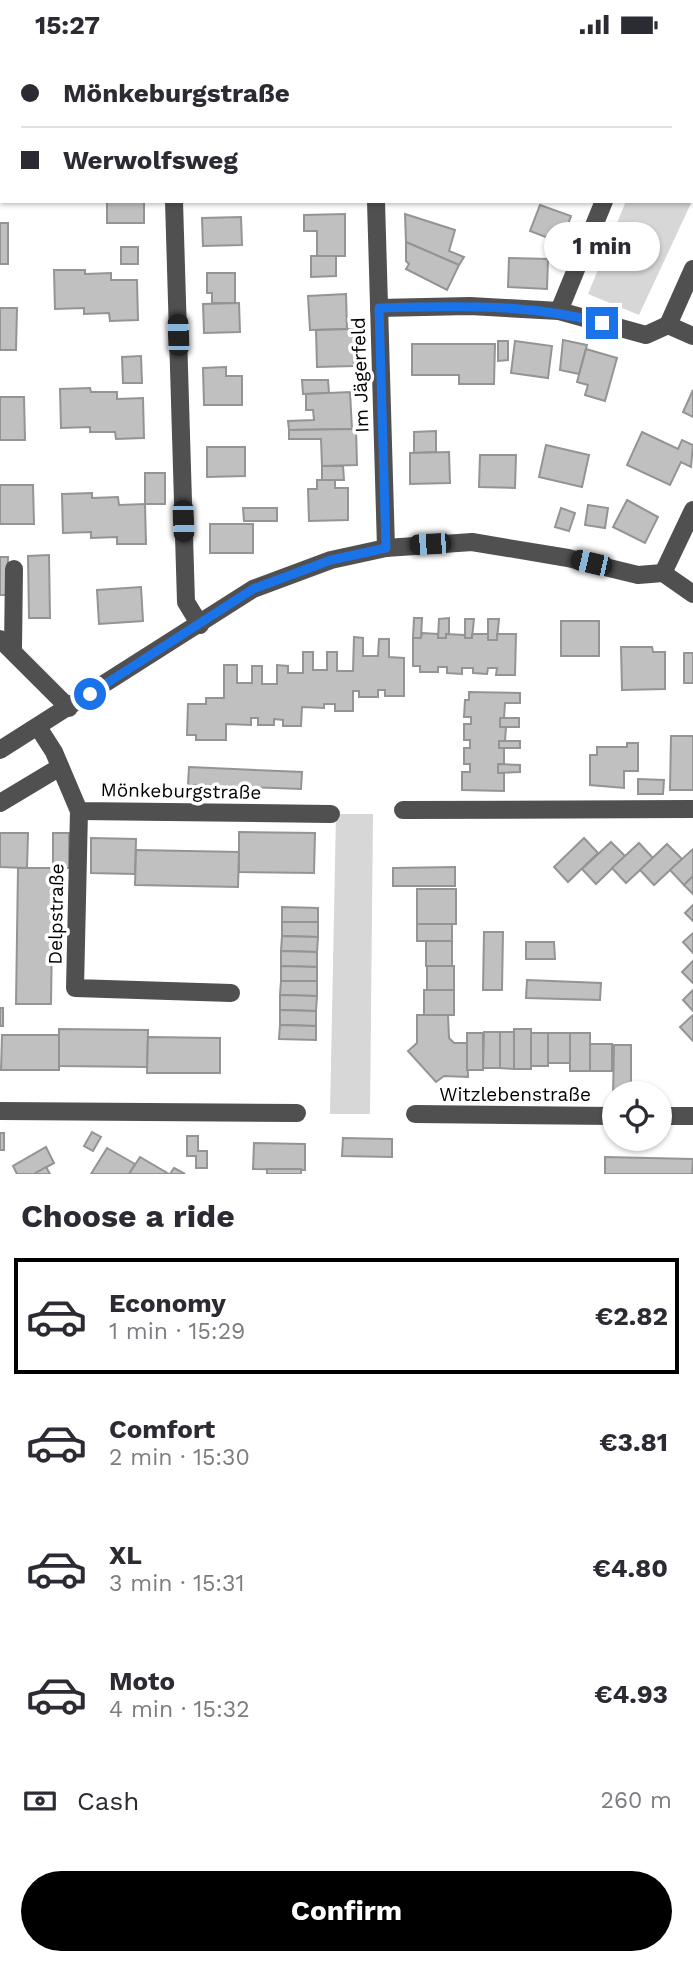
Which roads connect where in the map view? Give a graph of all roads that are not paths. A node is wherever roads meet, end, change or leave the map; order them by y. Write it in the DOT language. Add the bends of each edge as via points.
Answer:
graph roads {
  1 [pos="174,203"];
  2 [pos="376,203"];
  3 [pos="603,203"];
  4 [pos="693,268"];
  5 [pos="379,308"];
  6 [pos="559,311"];
  7 [pos="668,325"];
  8 [pos="693,336"];
  9 [pos="693,510"];
  10 [pos="386,548"];
  11 [pos="14,569"];
  12 [pos="663,573"];
  13 [pos="693,594"];
  14 [pos="200,625"];
  15 [pos="6,644"];
  16 [pos="69,708"];
  17 [pos="38,727"];
  18 [pos="0,750"];
  19 [pos="60,767"];
  20 [pos="0,803"];
  21 [pos="693,809"];
  22 [pos="403,810"];
  23 [pos="79,811"];
  24 [pos="331,814"];
  25 [pos="231,993"];
  26 [pos="0,1111"];
  27 [pos="297,1113"];
  28 [pos="415,1114"];
  29 [pos="602,1116"];
  30 [pos="672,1116"];
  31 [pos="693,1117"];
  1 -- 14 [label="street" via="186,602"];
  2 -- 5 [label="street, Im Jägerfeld"];
  3 -- 6 [label="street"];
  4 -- 7 [label="street"];
  5 -- 6 [label="street" via="470,306"];
  5 -- 10 [label="street, Im Jägerfeld"];
  6 -- 7 [label="street" via="646,335"];
  7 -- 8 [label="street"];
  9 -- 12 [label="street"];
  10 -- 12 [label="street" via="472,542 638,575"];
  10 -- 14 [label="street" via="331,560 253,589"];
  11 -- 15 [label="street"];
  12 -- 13 [label="street"];
  14 -- 16 [label="street"];
  15 -- 16 [label="street"];
  16 -- 17 [label="street"];
  17 -- 18 [label="street"];
  17 -- 19 [label="street, Mönkeburgstraße"];
  19 -- 20 [label="street"];
  19 -- 23 [label="street, Mönkeburgstraße"];
  21 -- 22 [label="street"];
  23 -- 24 [label="street, Mönkeburgstraße"];
  23 -- 25 [label="street, Delpstraße" via="75,988"];
  26 -- 27 [label="street"];
  28 -- 29 [label="street, Witzlebenstraße"];
  30 -- 31 [label="street"];
}
